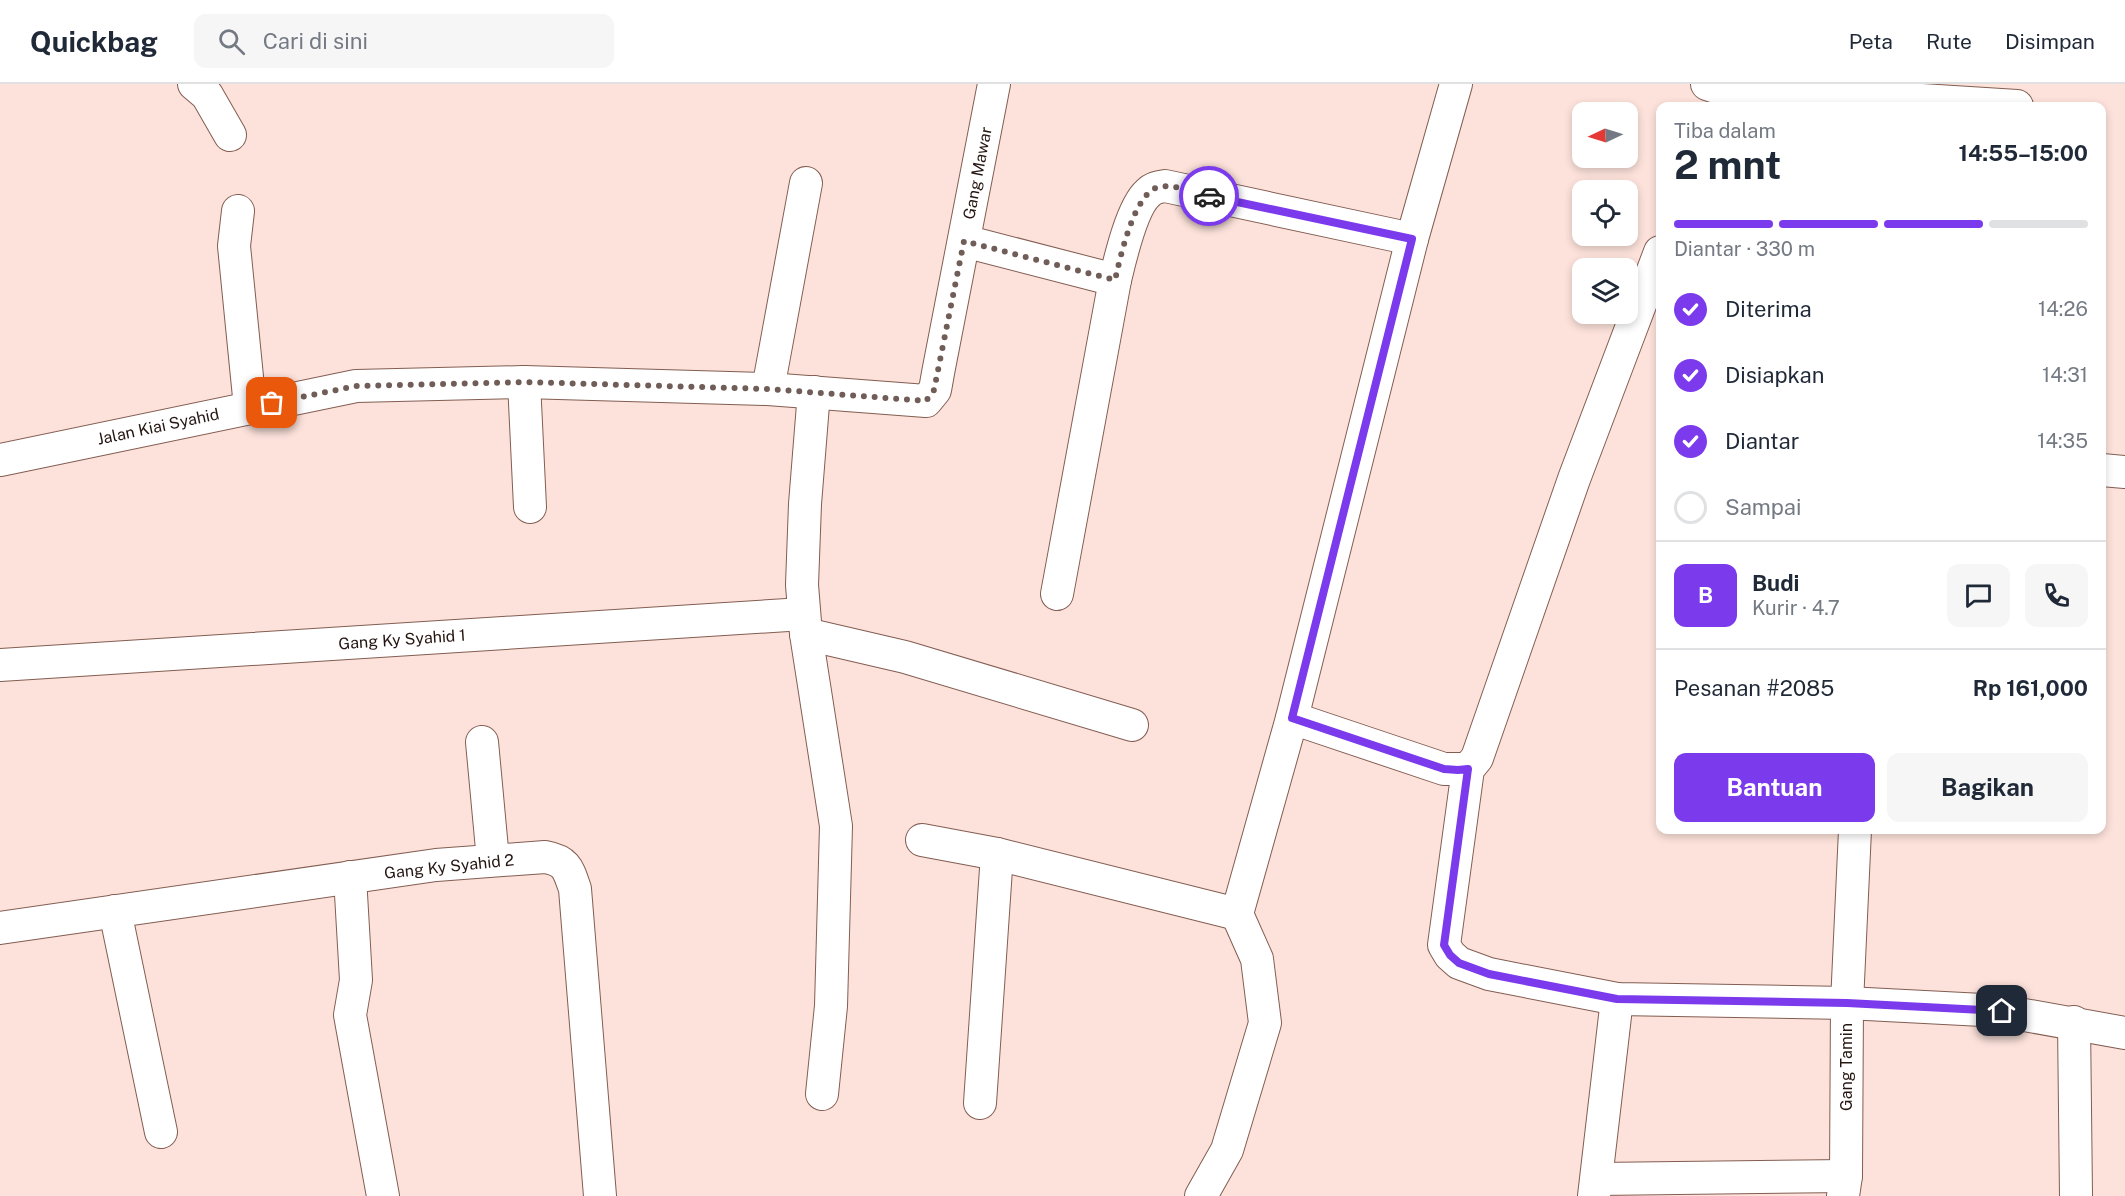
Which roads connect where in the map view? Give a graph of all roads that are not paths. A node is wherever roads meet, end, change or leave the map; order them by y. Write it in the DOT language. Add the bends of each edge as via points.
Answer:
graph roads {
  1 [pos="194,84"];
  2 [pos="994,84"];
  3 [pos="1456,84"];
  4 [pos="2026,84"];
  5 [pos="1712,90"];
  6 [pos="1942,102"];
  7 [pos="2019,102"];
  8 [pos="230,135"];
  9 [pos="806,183"];
  10 [pos="238,211"];
  11 [pos="1412,239"];
  12 [pos="964,241"];
  13 [pos="1656,263"];
  14 [pos="1115,280"];
  15 [pos="524,382"];
  16 [pos="768,389"];
  17 [pos="814,392"];
  18 [pos="926,401"];
  19 [pos="250,407"];
  20 [pos="0,460"];
  21 [pos="2106,470"];
  22 [pos="2125,472"];
  23 [pos="530,507"];
  24 [pos="1057,594"];
  25 [pos="804,624"];
  26 [pos="0,665"];
  27 [pos="1292,718"];
  28 [pos="1132,725"];
  29 [pos="482,742"];
  30 [pos="1468,769"];
  31 [pos="1856,834"];
  32 [pos="922,840"];
  33 [pos="997,854"];
  34 [pos="493,860"];
  35 [pos="350,877"];
  36 [pos="115,911"];
  37 [pos="1237,914"];
  38 [pos="0,928"];
  39 [pos="1617,999"];
  40 [pos="1847,1003"];
  41 [pos="2074,1022"];
  42 [pos="2125,1033"];
  43 [pos="822,1094"];
  44 [pos="980,1103"];
  45 [pos="161,1132"];
  46 [pos="1845,1186"];
  47 [pos="1596,1187"];
  48 [pos="382,1196"];
  49 [pos="600,1196"];
  50 [pos="1201,1196"];
  51 [pos="2076,1196"];
  1 -- 8 [label="street" via="207,95"];
  2 -- 12 [label="street, Gang Mawar"];
  3 -- 11 [label="street"];
  4 -- 7 [label="street"];
  5 -- 6 [label="street"];
  9 -- 16 [label="street"];
  10 -- 19 [label="street" via="234,246"];
  11 -- 14 [label="street" via="1155,187 1146,194 1136,215"];
  11 -- 27 [label="street"];
  12 -- 14 [label="street"];
  12 -- 18 [label="street, Gang Mawar" via="934,390"];
  13 -- 30 [label="street" via="1574,479 1477,758"];
  14 -- 24 [label="street"];
  15 -- 16 [label="street, Jalan Kiai Syahid"];
  15 -- 19 [label="street, Jalan Kiai Syahid" via="356,386"];
  15 -- 23 [label="street"];
  16 -- 17 [label="street, Jalan Kiai Syahid"];
  17 -- 18 [label="street, Jalan Kiai Syahid"];
  17 -- 25 [label="street" via="805,504"];
  19 -- 20 [label="street, Jalan Kiai Syahid"];
  21 -- 22 [label="street"];
  25 -- 26 [label="street, Gang Ky Syahid 1"];
  25 -- 28 [label="street, Gang Ky Syahid 1"];
  25 -- 43 [label="street" via="836,826 831,1006"];
  27 -- 30 [label="street" via="1444,769"];
  27 -- 37 [label="street"];
  29 -- 34 [label="street"];
  30 -- 39 [label="street" via="1444,945 1450,955 1459,963 1489,974"];
  31 -- 40 [label="street, Gang Tamin"];
  32 -- 33 [label="street"];
  33 -- 37 [label="street"];
  33 -- 44 [label="street"];
  34 -- 35 [label="street, Gang Ky Syahid 2"];
  34 -- 49 [label="street, Gang Ky Syahid 2" via="560,860 575,889"];
  35 -- 36 [label="street, Gang Ky Syahid 2"];
  35 -- 48 [label="street" via="356,980 350,1015"];
  36 -- 38 [label="street, Gang Ky Syahid 2"];
  36 -- 45 [label="street"];
  37 -- 50 [label="street" via="1257,959 1265,1023 1227,1150"];
  39 -- 40 [label="street"];
  39 -- 47 [label="street"];
  40 -- 41 [label="street" via="2002,1011"];
  40 -- 46 [label="street, Gang Tamin"];
  41 -- 42 [label="street"];
  41 -- 51 [label="street"];
  46 -- 47 [label="street"];
}
